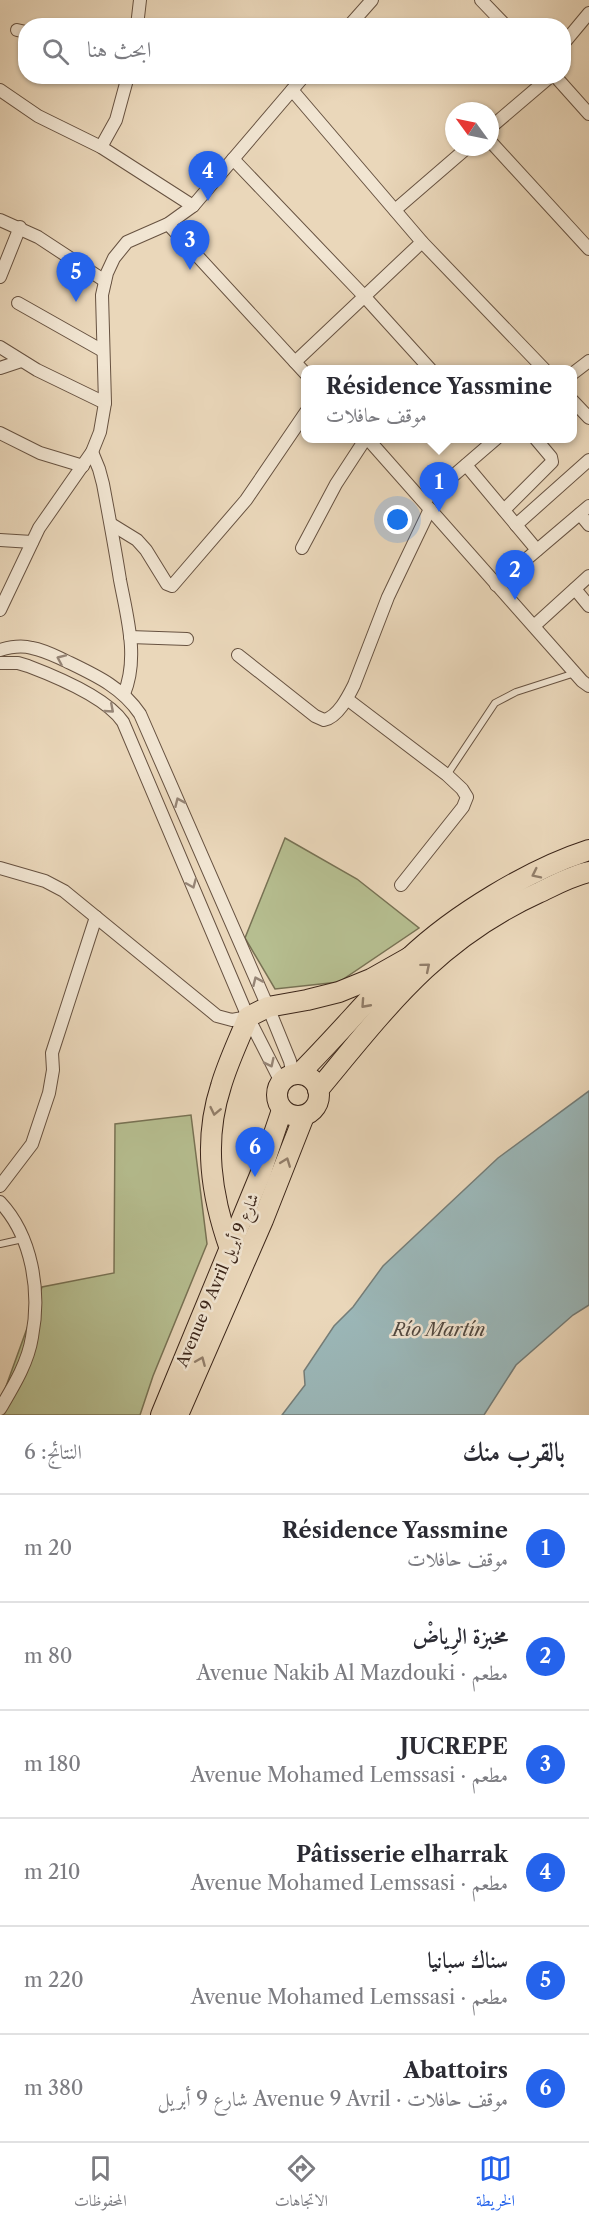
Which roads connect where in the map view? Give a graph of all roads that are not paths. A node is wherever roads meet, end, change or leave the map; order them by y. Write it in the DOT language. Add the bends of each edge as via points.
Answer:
graph roads {
  1 [pos="140,0"];
  2 [pos="372,0"];
  3 [pos="481,0"];
  4 [pos="589,13"];
  5 [pos="138,18"];
  6 [pos="356,18"];
  7 [pos="498,18"];
  8 [pos="571,35"];
  9 [pos="126,84"];
  10 [pos="297,84"];
  11 [pos="543,84"];
  12 [pos="561,84"];
  13 [pos="0,90"];
  14 [pos="292,90"];
  15 [pos="589,114"];
  16 [pos="499,121"];
  17 [pos="101,147"];
  18 [pos="499,151"];
  19 [pos="457,156"];
  20 [pos="233,159"];
  21 [pos="192,206"];
  22 [pos="394,210"];
  23 [pos="0,220"];
  24 [pos="168,224"];
  25 [pos="20,227"];
  26 [pos="422,242"];
  27 [pos="589,249"];
  28 [pos="0,277"];
  29 [pos="105,281"];
  30 [pos="364,296"];
  31 [pos="18,303"];
  32 [pos="0,347"];
  33 [pos="102,351"];
  34 [pos="589,360"];
  35 [pos="21,361"];
  36 [pos="295,362"];
  37 [pos="427,365"];
  38 [pos="541,365"];
  39 [pos="0,368"];
  40 [pos="301,369"];
  41 [pos="577,370"];
  42 [pos="105,403"];
  43 [pos="577,404"];
  44 [pos="589,418"];
  45 [pos="301,419"];
  46 [pos="0,433"];
  47 [pos="363,443"];
  48 [pos="371,443"];
  49 [pos="491,443"];
  50 [pos="539,443"];
  51 [pos="92,452"];
  52 [pos="589,460"];
  53 [pos="466,465"];
  54 [pos="82,466"];
  55 [pos="427,505"];
  56 [pos="504,510"];
  57 [pos="584,510"];
  58 [pos="111,524"];
  59 [pos="516,525"];
  60 [pos="589,525"];
  61 [pos="0,540"];
  62 [pos="32,542"];
  63 [pos="302,548"];
  64 [pos="537,550"];
  65 [pos="589,576"];
  66 [pos="496,585"];
  67 [pos="575,589"];
  68 [pos="589,606"];
  69 [pos="0,610"];
  70 [pos="534,626"];
  71 [pos="130,637"];
  72 [pos="187,639"];
  73 [pos="0,650"];
  74 [pos="238,655"];
  75 [pos="0,663"];
  76 [pos="582,680"];
  77 [pos="124,694"];
  78 [pos="347,699"];
  79 [pos="447,775"];
  80 [pos="589,850"];
  81 [pos="0,868"];
  82 [pos="589,872"];
  83 [pos="401,885"];
  84 [pos="96,917"];
  85 [pos="410,957"];
  86 [pos="268,1007"];
  87 [pos="248,1017"];
  88 [pos="291,1077"];
  89 [pos="318,1090"];
  90 [pos="282,1110"];
  91 [pos="304,1116"];
  92 [pos="0,1186"];
  93 [pos="0,1202"];
  94 [pos="23,1239"];
  95 [pos="0,1244"];
  96 [pos="230,1249"];
  97 [pos="0,1409"];
  98 [pos="161,1415"];
  99 [pos="178,1415"];
  1 -- 5 [label="street"];
  2 -- 6 [label="street"];
  3 -- 7 [label="street"];
  4 -- 8 [label="street"];
  9 -- 17 [label="street" via="116,120"];
  10 -- 14 [label="street"];
  11 -- 16 [label="street"];
  12 -- 15 [label="street"];
  13 -- 17 [label="street" via="38,116"];
  14 -- 20 [label="street"];
  14 -- 22 [label="street"];
  17 -- 21 [label="street"];
  18 -- 27 [label="street"];
  19 -- 22 [label="street"];
  20 -- 21 [label="street"];
  20 -- 30 [label="street"];
  21 -- 24 [label="street"];
  22 -- 26 [label="street"];
  23 -- 25 [label="street"];
  24 -- 29 [label="street" via="127,242 114,258"];
  24 -- 36 [label="street"];
  25 -- 28 [label="street"];
  25 -- 29 [label="street"];
  26 -- 30 [label="street"];
  26 -- 38 [label="street"];
  29 -- 33 [label="street"];
  30 -- 36 [label="street"];
  30 -- 37 [label="street"];
  31 -- 33 [label="street"];
  32 -- 35 [label="street"];
  33 -- 42 [label="street"];
  34 -- 41 [label="street"];
  35 -- 39 [label="street"];
  35 -- 42 [label="street"];
  36 -- 40 [label="street"];
  42 -- 51 [label="street"];
  43 -- 44 [label="street"];
  45 -- 58 [label="street" via="246,500 172,586 142,545"];
  46 -- 54 [label="street" via="40,453"];
  47 -- 63 [label="street"];
  48 -- 55 [label="street"];
  49 -- 53 [label="street"];
  50 -- 56 [label="street" via="552,462"];
  51 -- 54 [label="street"];
  51 -- 58 [label="street"];
  52 -- 59 [label="street"];
  53 -- 55 [label="street"];
  53 -- 56 [label="street"];
  54 -- 62 [label="street"];
  55 -- 66 [label="street"];
  55 -- 78 [label="street"];
  56 -- 59 [label="street"];
  57 -- 60 [label="street"];
  57 -- 64 [label="street"];
  58 -- 71 [label="street"];
  59 -- 64 [label="street"];
  61 -- 62 [label="street"];
  62 -- 69 [label="street"];
  64 -- 66 [label="street"];
  65 -- 67 [label="street"];
  66 -- 70 [label="street"];
  67 -- 68 [label="street"];
  67 -- 70 [label="street"];
  70 -- 76 [label="street"];
  71 -- 72 [label="street"];
  71 -- 77 [label="street" via="131,663"];
  77 -- 73 [label="street, one-way" via="98,676 42,651 19,646"];
  74 -- 78 [label="street" via="320,719 328,720"];
  75 -- 87 [label="street, one-way" via="18,663 38,670 99,699 123,722"];
  76 -- 79 [label="lane" via="516,692 495,703"];
  86 -- 77 [label="street, one-way" via="140,714"];
  78 -- 79 [label="street"];
  79 -- 83 [label="street" via="465,792 466,801"];
  80 -- 85 [label="highway, one-way" via="471,909"];
  81 -- 84 [label="street" via="57,887"];
  89 -- 82 [label="highway, Avenue 9 Avril شارع 9 أبريل, one-way" via="397,996 460,938 512,905"];
  84 -- 87 [label="street" via="217,1016 232,1020"];
  84 -- 92 [label="street" via="52,1053 49,1093 32,1144"];
  85 -- 86 [label="highway" via="339,992"];
  85 -- 88 [label="highway, one-way"];
  86 -- 87 [label="highway"];
  86 -- 88 [label="street" via="290,1061"];
  87 -- 88 [label="street, one-way"];
  87 -- 96 [label="highway, one-way" via="220,1089 211,1135 213,1190"];
  88 -- 89 [label="highway" via="309,1077"];
  88 -- 90 [label="highway, Avenue 9 Avril شارع 9 أبريل" via="276,1096"];
  89 -- 91 [label="highway, Avenue 9 Avril شارع 9 أبريل" via="316,1106"];
  90 -- 91 [label="highway"];
  90 -- 96 [label="highway, Avenue 9 Avril شارع 9 أبريل"];
  99 -- 91 [label="highway, Avenue 9 Avril شارع 9 أبريل, one-way"];
  93 -- 94 [label="street"];
  94 -- 95 [label="lane"];
  94 -- 97 [label="street" via="31,1263 35,1303 32,1338 24,1364"];
  96 -- 98 [label="highway, Avenue 9 Avril شارع 9 أبريل"];
}
